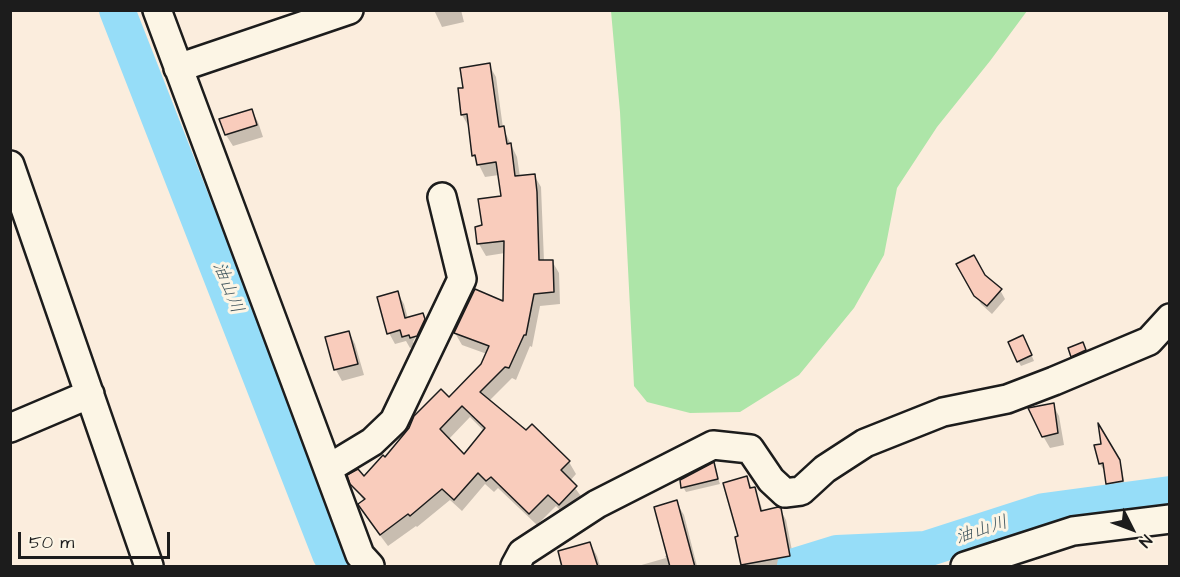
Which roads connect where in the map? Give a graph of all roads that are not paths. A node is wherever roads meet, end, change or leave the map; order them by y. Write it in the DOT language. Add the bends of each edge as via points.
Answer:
graph roads {
  1 [pos="157,10"];
  2 [pos="349,10"];
  3 [pos="178,68"];
  4 [pos="10,165"];
  5 [pos="442,197"];
  6 [pos="1170,318"];
  7 [pos="90,394"];
  8 [pos="10,428"];
  9 [pos="329,468"];
  10 [pos="1170,519"];
  11 [pos="149,567"];
  12 [pos="370,567"];
  13 [pos="515,567"];
  14 [pos="965,567"];
  1 -- 3 [label="street"];
  2 -- 3 [label="street"];
  3 -- 9 [label="street"];
  4 -- 7 [label="street"];
  5 -- 9 [label="street" via="462,279 394,421 372,442"];
  6 -- 13 [label="street" via="1149,341 1054,381 1007,399 943,412 865,443 825,468 801,491 784,493 750,449 713,445 597,504 522,553"];
  7 -- 8 [label="street"];
  7 -- 11 [label="street"];
  9 -- 12 [label="street" via="360,555"];
  10 -- 14 [label="street" via="1073,531"];
}
